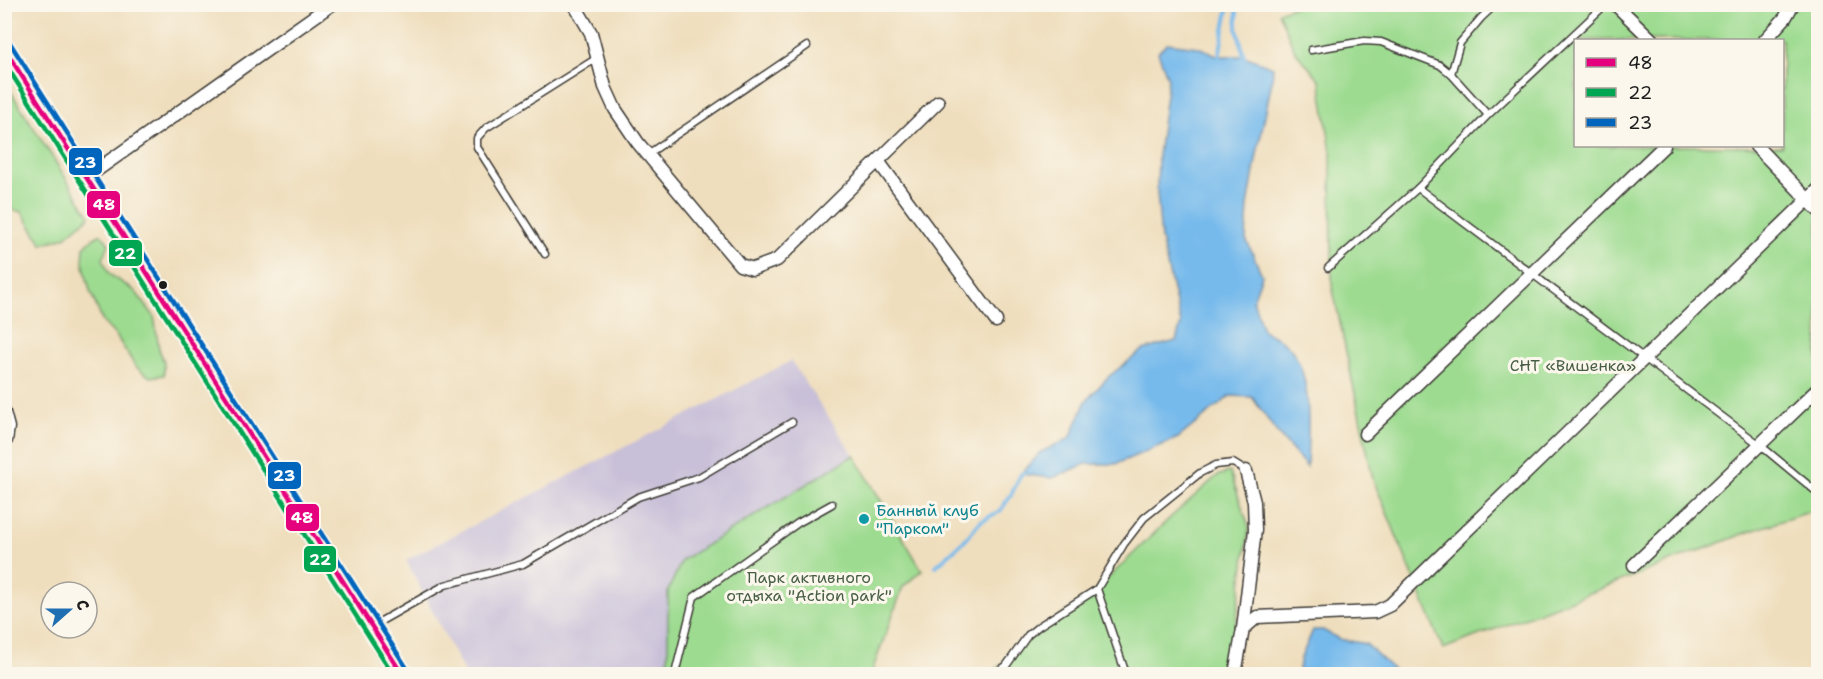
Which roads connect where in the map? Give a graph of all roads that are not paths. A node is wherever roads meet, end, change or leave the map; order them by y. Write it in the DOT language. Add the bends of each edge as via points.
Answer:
graph roads {
  1 [pos="332,4"];
  2 [pos="574,4"];
  3 [pos="1496,4"];
  4 [pos="1609,4"];
  5 [pos="1615,4"];
  6 [pos="1793,4"];
  7 [pos="1651,39"];
  8 [pos="1766,39"];
  9 [pos="807,46"];
  10 [pos="4,47"];
  11 [pos="1311,50"];
  12 [pos="598,57"];
  13 [pos="1451,74"];
  14 [pos="939,102"];
  15 [pos="1488,116"];
  16 [pos="1663,147"];
  17 [pos="1757,147"];
  18 [pos="648,154"];
  19 [pos="879,161"];
  20 [pos="87,177"];
  21 [pos="1418,188"];
  22 [pos="1818,190"];
  23 [pos="1808,199"];
  24 [pos="1818,210"];
  25 [pos="545,254"];
  26 [pos="1328,268"];
  27 [pos="1533,274"];
  28 [pos="996,321"];
  29 [pos="1645,359"];
  30 [pos="1818,389"];
  31 [pos="4,401"];
  32 [pos="792,422"];
  33 [pos="1365,434"];
  34 [pos="4,443"];
  35 [pos="1760,445"];
  36 [pos="1246,471"];
  37 [pos="1818,493"];
  38 [pos="832,504"];
  39 [pos="1634,565"];
  40 [pos="1097,589"];
  41 [pos="371,627"];
  42 [pos="1243,629"];
  43 [pos="402,675"];
  44 [pos="675,675"];
  45 [pos="994,675"];
  46 [pos="1126,675"];
  47 [pos="1235,675"];
  1 -- 20 [label="street"];
  2 -- 12 [label="street" via="591,33"];
  3 -- 13 [label="lane" via="1460,43"];
  4 -- 15 [label="lane"];
  5 -- 7 [label="street"];
  6 -- 8 [label="street"];
  9 -- 18 [label="lane"];
  10 -- 20 [label="main road"];
  11 -- 13 [label="lane" via="1381,42 1440,65"];
  12 -- 18 [label="street" via="615,109"];
  12 -- 25 [label="lane" via="486,128 477,138 477,147"];
  13 -- 15 [label="lane"];
  14 -- 19 [label="street"];
  15 -- 21 [label="lane"];
  16 -- 27 [label="street"];
  17 -- 23 [label="street"];
  18 -- 19 [label="street" via="740,266 753,269 777,260"];
  19 -- 28 [label="street"];
  20 -- 41 [label="main road"];
  21 -- 26 [label="lane"];
  21 -- 27 [label="lane"];
  22 -- 23 [label="street"];
  23 -- 24 [label="street"];
  23 -- 29 [label="street"];
  27 -- 29 [label="lane"];
  27 -- 33 [label="street"];
  29 -- 35 [label="lane"];
  29 -- 42 [label="street" via="1390,605 1375,612 1257,617"];
  30 -- 35 [label="street"];
  31 -- 34 [label="lane" via="11,427 9,441"];
  32 -- 41 [label="lane" via="699,477 638,497 523,564 445,585"];
  35 -- 37 [label="lane"];
  35 -- 39 [label="street"];
  36 -- 40 [label="lane" via="1233,463 1216,465 1200,473 1144,518"];
  36 -- 42 [label="street" via="1254,502 1255,530"];
  38 -- 44 [label="lane" via="798,523 694,597"];
  40 -- 45 [label="lane" via="1038,626"];
  40 -- 46 [label="lane"];
  41 -- 43 [label="main road"];
  42 -- 47 [label="street"];
}
